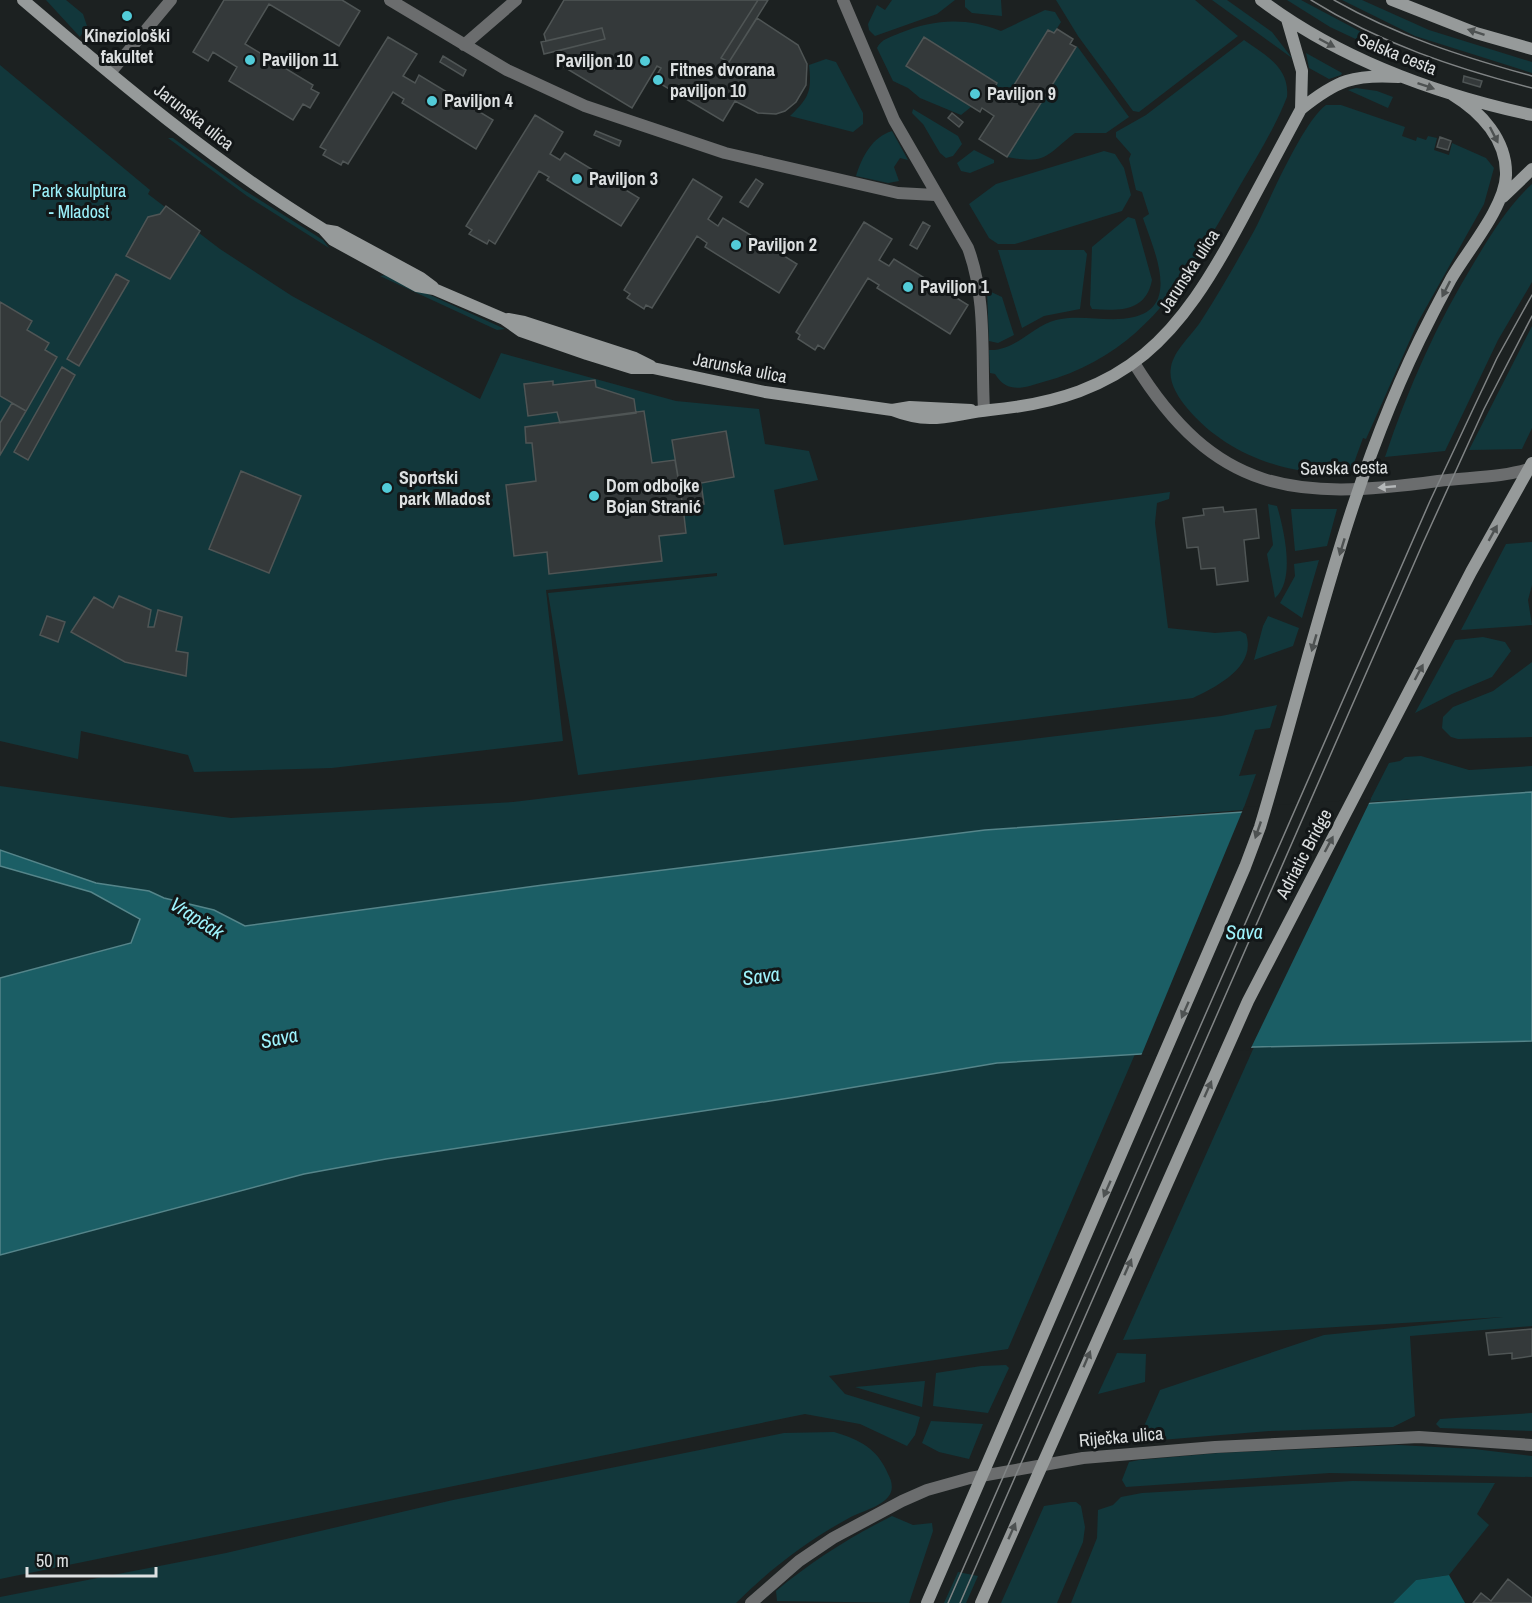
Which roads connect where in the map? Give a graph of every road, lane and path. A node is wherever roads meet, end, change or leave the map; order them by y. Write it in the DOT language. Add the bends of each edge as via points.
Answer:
graph roads {
  1 [pos="22,0"];
  2 [pos="171,0"];
  3 [pos="390,0"];
  4 [pos="516,0"];
  5 [pos="843,0"];
  6 [pos="1261,0"];
  7 [pos="1392,0"];
  8 [pos="1287,19"];
  9 [pos="464,45"];
  10 [pos="1532,49"];
  11 [pos="110,73"];
  12 [pos="1400,77"];
  13 [pos="1453,95"];
  14 [pos="1301,109"];
  15 [pos="1532,115"];
  16 [pos="1532,169"];
  17 [pos="935,195"];
  18 [pos="1495,208"];
  19 [pos="1134,363"];
  20 [pos="984,411"];
  21 [pos="1532,463"];
  22 [pos="1532,468"];
  23 [pos="1532,1445"];
  24 [pos="751,1603"];
  25 [pos="927,1603"];
  26 [pos="981,1603"];
  1 -- 11 [label="main road, Jarunska ulica"];
  2 -- 11 [label="street"];
  3 -- 9 [label="street"];
  4 -- 9 [label="street"];
  5 -- 17 [label="street" via="877,87"];
  6 -- 8 [label="main road, Selska cesta"];
  10 -- 7 [label="main road, one-way" via="1476,33"];
  8 -- 12 [label="main road, Selska cesta, one-way" via="1332,46"];
  8 -- 14 [label="main road" via="1302,71"];
  9 -- 17 [label="street" via="585,106 725,153 898,193"];
  11 -- 20 [label="main road, Jarunska ulica" via="244,178 323,229 336,232 434,289 504,319 635,358 654,368 765,392 892,410 910,417 942,418"];
  12 -- 13 [label="main road, Selska cesta, one-way"];
  12 -- 14 [label="main road" via="1350,78"];
  13 -- 15 [label="main road, Selska cesta"];
  13 -- 18 [label="main road, one-way" via="1486,121 1503,155 1504,185"];
  14 -- 19 [label="main road, Jarunska ulica" via="1201,291 1175,327"];
  16 -- 18 [label="main road"];
  17 -- 20 [label="street" via="968,248 976,270"];
  18 -- 25 [label="main road, one-way" via="1451,280 1402,378 1354,507 1245,867"];
  19 -- 20 [label="main road, Jarunska ulica" via="1071,394 1031,405"];
  22 -- 19 [label="street, Savska cesta, one-way" via="1498,476 1354,489 1283,485 1248,475 1201,447 1161,404"];
  26 -- 21 [label="main road, Adriatic Bridge, one-way" via="1248,1001"];
  23 -- 24 [label="street, Riječka ulica" via="1419,1437 1215,1447 1083,1458 970,1478 927,1490 833,1538 799,1561"];
}
